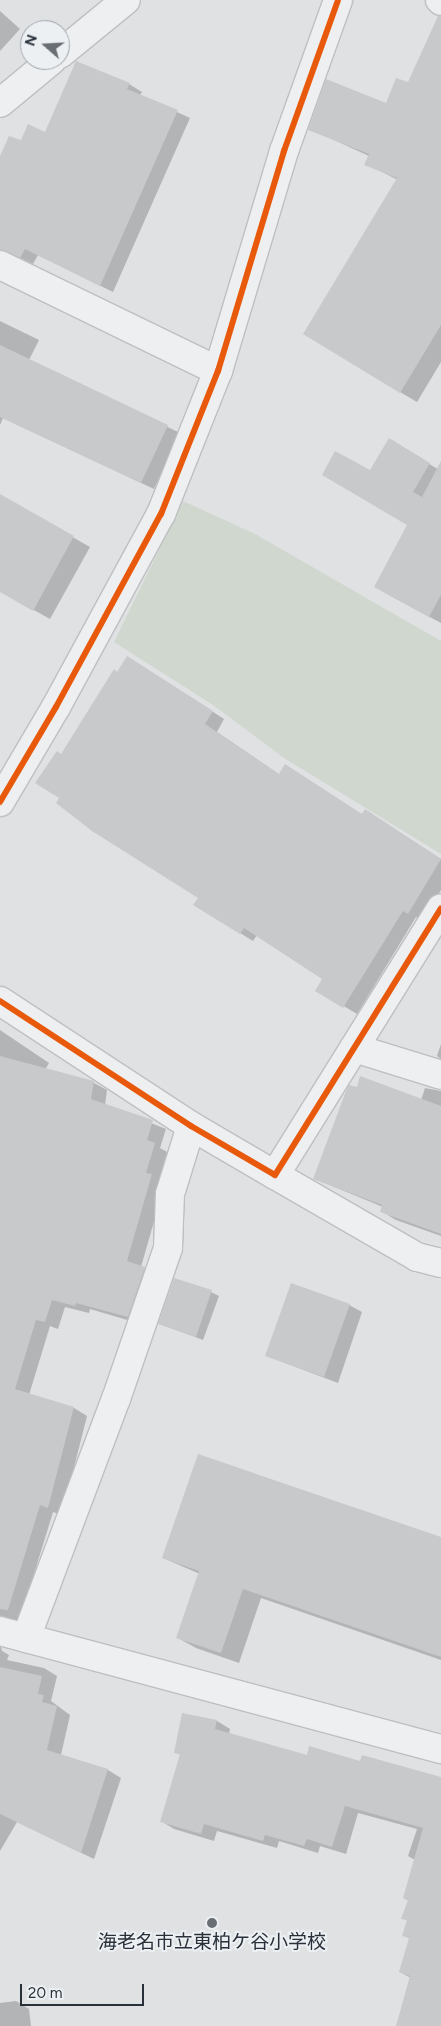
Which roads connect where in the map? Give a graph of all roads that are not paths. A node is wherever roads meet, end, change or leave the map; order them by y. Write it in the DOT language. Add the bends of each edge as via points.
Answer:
graph roads {
  1 [pos="126,0"];
  2 [pos="338,0"];
  3 [pos="70,46"];
  4 [pos="40,70"];
  5 [pos="0,103"];
  6 [pos="0,266"];
  7 [pos="218,371"];
  8 [pos="0,802"];
  9 [pos="441,908"];
  10 [pos="0,1001"];
  11 [pos="354,1048"];
  12 [pos="441,1075"];
  13 [pos="191,1126"];
  14 [pos="275,1175"];
  15 [pos="441,1263"];
  16 [pos="13,1634"];
  17 [pos="441,1749"];
  1 -- 3 [label="street"];
  2 -- 7 [label="street" via="284,151"];
  4 -- 5 [label="street"];
  6 -- 7 [label="street"];
  7 -- 8 [label="street" via="162,514"];
  9 -- 11 [label="street"];
  10 -- 13 [label="street"];
  11 -- 12 [label="street"];
  11 -- 14 [label="street"];
  13 -- 14 [label="street"];
  13 -- 16 [label="street" via="170,1194 168,1248 116,1399"];
  14 -- 15 [label="street" via="417,1257"];
  16 -- 17 [label="street"];
}
